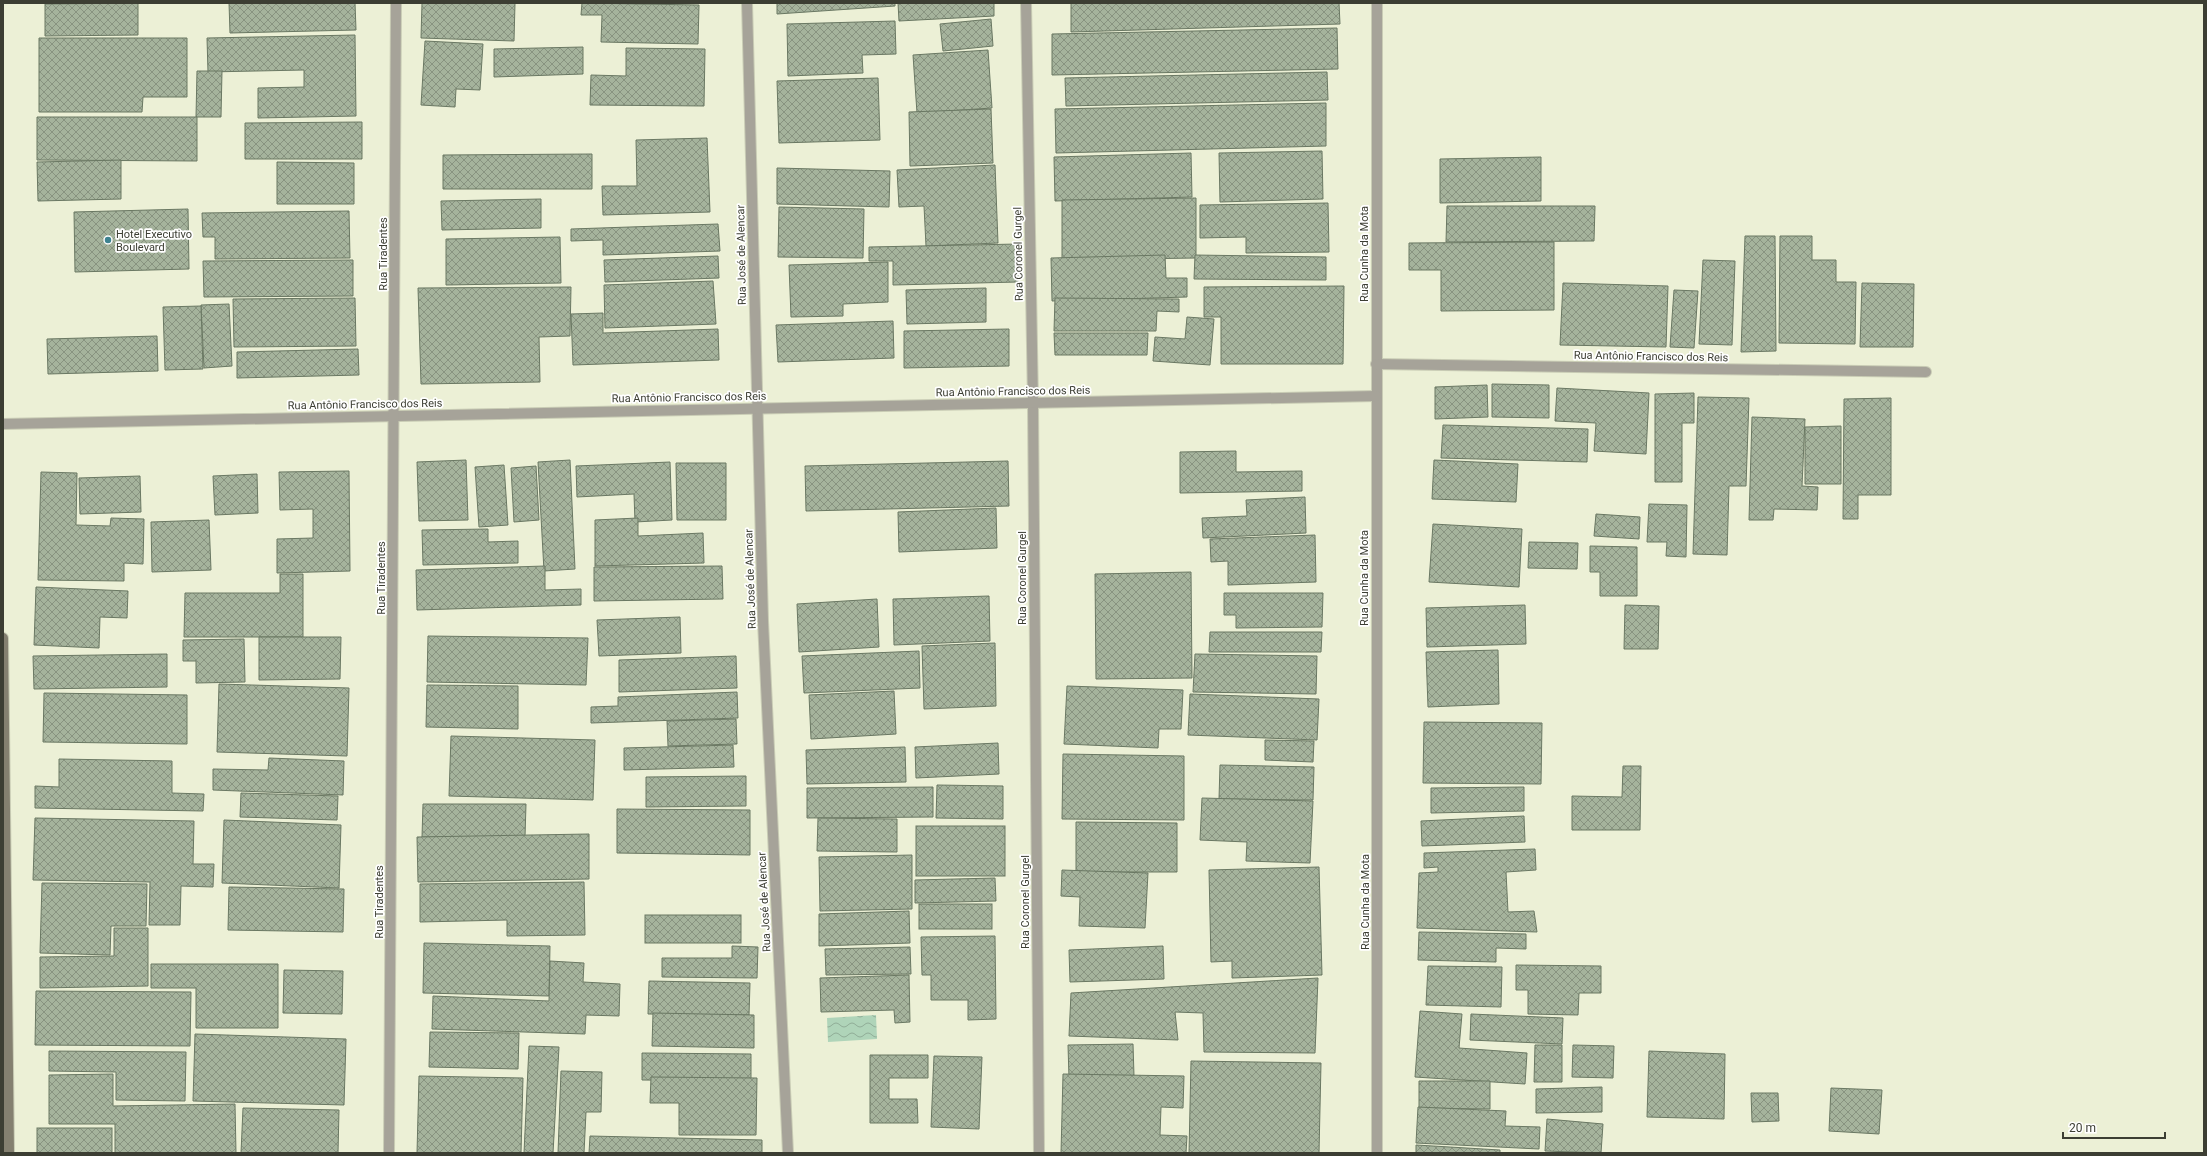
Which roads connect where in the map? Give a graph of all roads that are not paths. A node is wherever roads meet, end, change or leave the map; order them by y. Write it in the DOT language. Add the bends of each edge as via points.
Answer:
graph roads {
  1 [pos="396,3"];
  2 [pos="747,3"];
  3 [pos="1026,3"];
  4 [pos="1377,3"];
  5 [pos="1376,364"];
  6 [pos="1926,372"];
  7 [pos="1376,396"];
  8 [pos="1033,403"];
  9 [pos="756,408"];
  10 [pos="394,416"];
  11 [pos="3,424"];
  12 [pos="3,638"];
  13 [pos="5,888"];
  14 [pos="9,1153"];
  15 [pos="389,1153"];
  16 [pos="788,1153"];
  17 [pos="1039,1153"];
  18 [pos="1377,1153"];
  1 -- 10 [label="street, Rua Tiradentes"];
  2 -- 9 [label="street, Rua José de Alencar"];
  3 -- 8 [label="street, Rua Coronel Gurgel"];
  4 -- 5 [label="street, Rua Cunha da Mota"];
  5 -- 6 [label="street, Rua Antônio Francisco dos Reis"];
  5 -- 7 [label="street, Rua Cunha da Mota"];
  7 -- 8 [label="street, Rua Antônio Francisco dos Reis"];
  7 -- 18 [label="street, Rua Cunha da Mota"];
  8 -- 9 [label="street, Rua Antônio Francisco dos Reis"];
  8 -- 17 [label="street, Rua Coronel Gurgel"];
  9 -- 10 [label="street, Rua Antônio Francisco dos Reis"];
  9 -- 16 [label="street, Rua José de Alencar" via="763,621"];
  10 -- 11 [label="street, Rua Antônio Francisco dos Reis"];
  10 -- 15 [label="street, Rua Tiradentes"];
  12 -- 13 [label="main road"];
  13 -- 14 [label="main road"];
}
